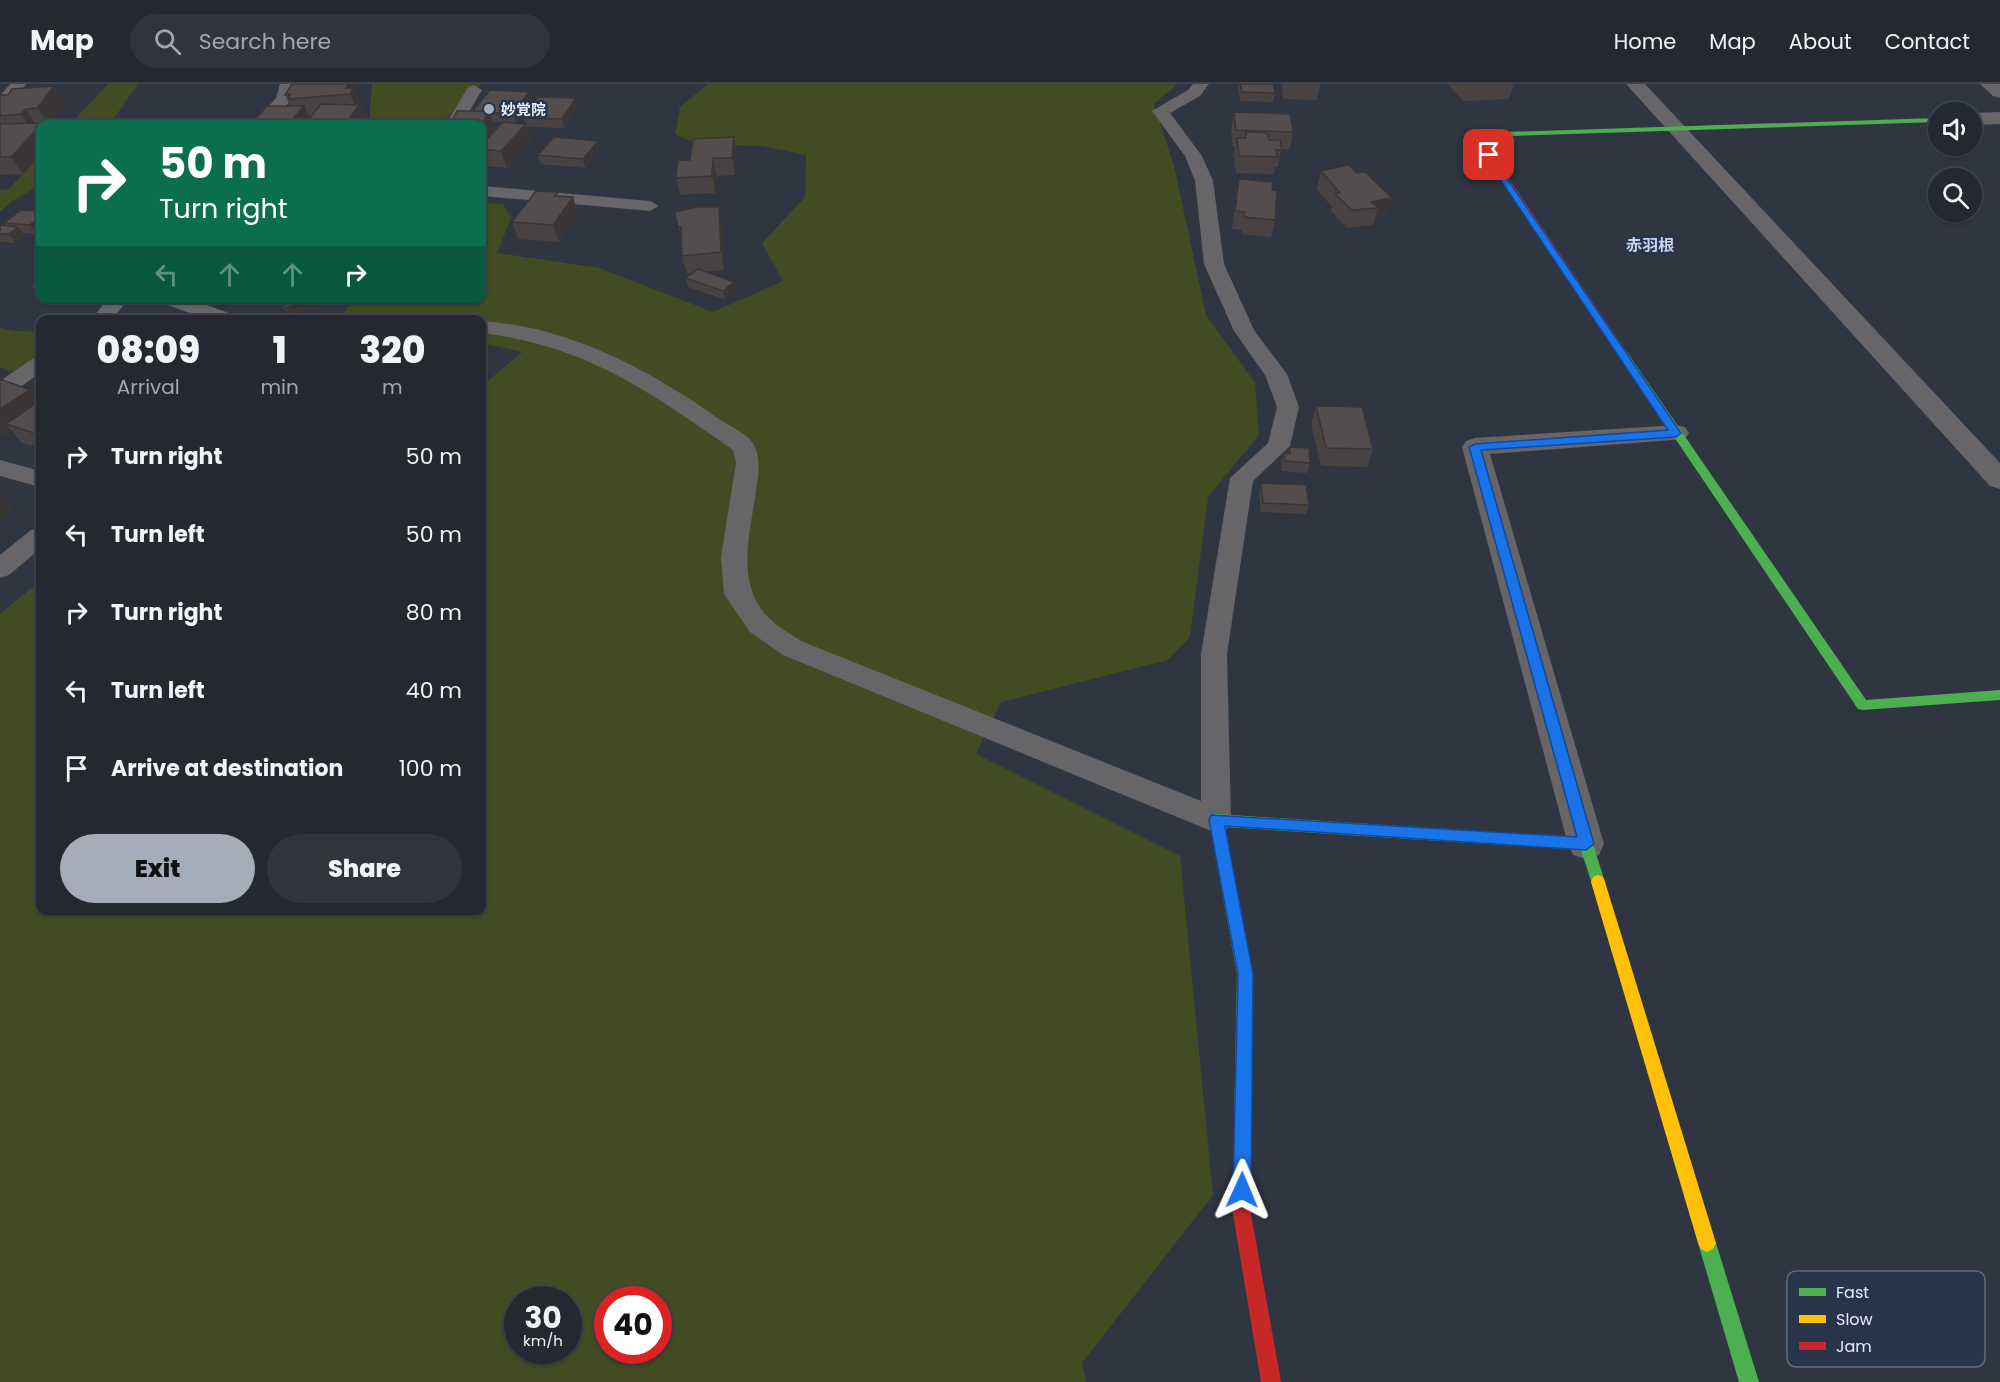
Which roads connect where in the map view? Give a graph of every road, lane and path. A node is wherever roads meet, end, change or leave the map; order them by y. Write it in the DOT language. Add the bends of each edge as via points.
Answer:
graph roads {
  1 [pos="18,84"];
  2 [pos="288,84"];
  3 [pos="1200,84"];
  4 [pos="1635,84"];
  5 [pos="1989,84"];
  6 [pos="474,90"];
  7 [pos="2000,92"];
  8 [pos="0,107"];
  9 [pos="2000,118"];
  10 [pos="1982,119"];
  11 [pos="265,120"];
  12 [pos="456,120"];
  13 [pos="1928,120"];
  14 [pos="1676,129"];
  15 [pos="486,191"];
  16 [pos="650,206"];
  17 [pos="115,303"];
  18 [pos="181,303"];
  19 [pos="105,315"];
  20 [pos="215,315"];
  21 [pos="486,327"];
  22 [pos="36,367"];
  23 [pos="0,391"];
  24 [pos="1676,433"];
  25 [pos="0,468"];
  26 [pos="36,478"];
  27 [pos="2000,480"];
  28 [pos="36,539"];
  29 [pos="0,569"];
  30 [pos="2000,695"];
  31 [pos="1216,820"];
  32 [pos="1586,844"];
  33 [pos="1271,1382"];
  34 [pos="1749,1382"];
  1 -- 8 [label="lane"];
  2 -- 11 [label="lane" via="284,99"];
  3 -- 31 [label="lane" via="1194,93 1160,111 1193,156 1204,181 1214,264 1244,331 1276,374 1288,407 1279,446 1242,478 1214,654"];
  4 -- 14 [label="street"];
  5 -- 7 [label="street"];
  6 -- 12 [label="lane"];
  9 -- 10 [label="street"];
  13 -- 14 [label="street"];
  14 -- 24 [label="street" via="1475,135"];
  14 -- 27 [label="street"];
  15 -- 16 [label="lane"];
  17 -- 19 [label="lane"];
  18 -- 20 [label="lane"];
  21 -- 31 [label="lane" via="510,329 591,355 643,379 743,446 748,463 734,557 737,594 759,625 792,648"];
  22 -- 23 [label="lane"];
  24 -- 30 [label="street" via="1863,705"];
  24 -- 32 [label="street" via="1475,447"];
  25 -- 26 [label="lane"];
  28 -- 29 [label="lane"];
  31 -- 32 [label="street"];
  31 -- 33 [label="street" via="1245,974 1242,1214"];
  32 -- 34 [label="street"];
}
